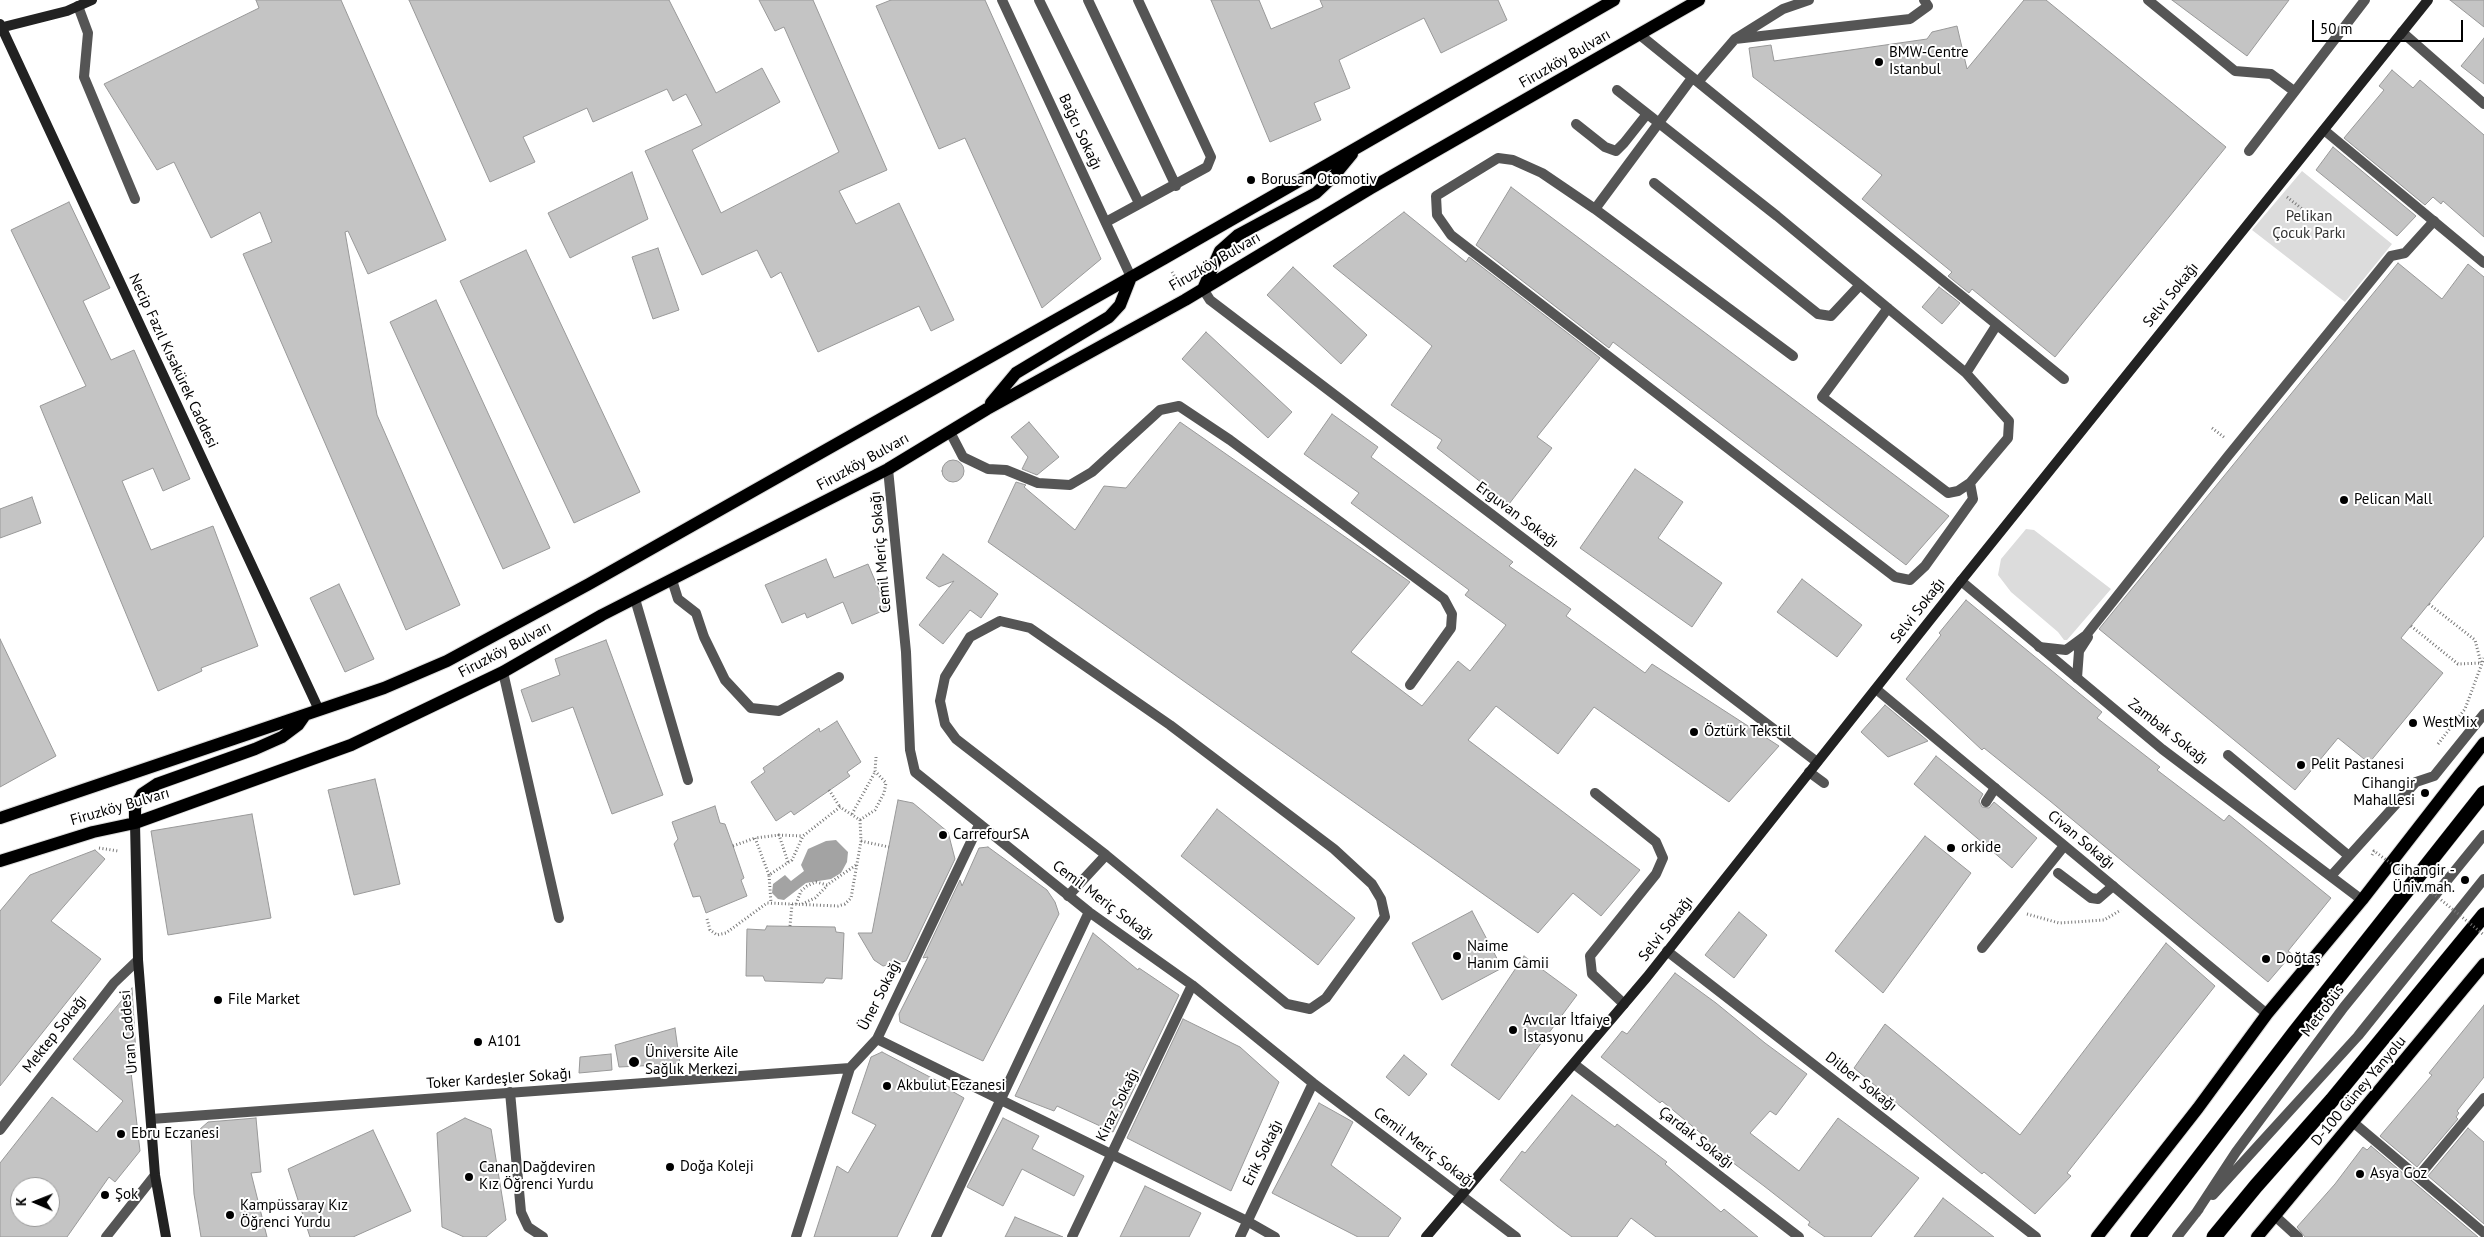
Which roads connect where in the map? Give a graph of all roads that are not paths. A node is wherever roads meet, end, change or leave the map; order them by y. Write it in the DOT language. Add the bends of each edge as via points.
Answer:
graph roads {
  1 [pos="92,0"];
  2 [pos="1002,0"];
  3 [pos="1040,0"];
  4 [pos="1088,0"];
  5 [pos="1138,0"];
  6 [pos="1614,0"];
  7 [pos="1699,0"];
  8 [pos="1809,0"];
  9 [pos="1924,0"];
  10 [pos="2148,0"];
  11 [pos="2428,0"];
  12 [pos="2361,1"];
  13 [pos="78,6"];
  14 [pos="0,26"];
  15 [pos="2402,32"];
  16 [pos="1640,35"];
  17 [pos="1735,39"];
  18 [pos="1695,80"];
  19 [pos="1617,90"];
  20 [pos="2294,91"];
  21 [pos="2484,104"];
  22 [pos="1647,114"];
  23 [pos="1576,124"];
  24 [pos="1658,124"];
  25 [pos="2324,130"];
  26 [pos="1357,148"];
  27 [pos="2249,151"];
  28 [pos="1654,183"];
  29 [pos="1176,186"];
  30 [pos="135,199"];
  31 [pos="1139,203"];
  32 [pos="1595,209"];
  33 [pos="2434,221"];
  34 [pos="1106,222"];
  35 [pos="2484,263"];
  36 [pos="1131,277"];
  37 [pos="1860,285"];
  38 [pos="1203,289"];
  39 [pos="1888,308"];
  40 [pos="1996,326"];
  41 [pos="1793,356"];
  42 [pos="1966,373"];
  43 [pos="2064,378"];
  44 [pos="987,409"];
  45 [pos="950,432"];
  46 [pos="888,469"];
  47 [pos="1970,483"];
  48 [pos="2160,546"];
  49 [pos="672,580"];
  50 [pos="1961,581"];
  51 [pos="635,598"];
  52 [pos="2086,637"];
  53 [pos="2039,647"];
  54 [pos="503,672"];
  55 [pos="839,677"];
  56 [pos="2077,678"];
  57 [pos="1410,684"];
  58 [pos="1876,689"];
  59 [pos="320,710"];
  60 [pos="2484,714"];
  61 [pos="305,715"];
  62 [pos="2484,743"];
  63 [pos="2228,754"];
  64 [pos="1817,762"];
  65 [pos="1809,772"];
  66 [pos="688,780"];
  67 [pos="1824,783"];
  68 [pos="1996,788"];
  69 [pos="1595,793"];
  70 [pos="2484,793"];
  71 [pos="1986,802"];
  72 [pos="0,818"];
  73 [pos="135,823"];
  74 [pos="980,824"];
  75 [pos="2484,835"];
  76 [pos="2064,846"];
  77 [pos="1106,855"];
  78 [pos="2349,856"];
  79 [pos="0,861"];
  80 [pos="2058,873"];
  81 [pos="2331,876"];
  82 [pos="2484,879"];
  83 [pos="2113,886"];
  84 [pos="1068,896"];
  85 [pos="2362,900"];
  86 [pos="1089,912"];
  87 [pos="2484,915"];
  88 [pos="559,918"];
  89 [pos="1982,948"];
  90 [pos="1667,951"];
  91 [pos="138,960"];
  92 [pos="2484,964"];
  93 [pos="1192,985"];
  94 [pos="1624,1004"];
  95 [pos="2268,1014"];
  96 [pos="877,1039"];
  97 [pos="1574,1064"];
  98 [pos="850,1068"];
  99 [pos="1313,1083"];
  100 [pos="510,1092"];
  101 [pos="2484,1098"];
  102 [pos="1001,1101"];
  103 [pos="2475,1109"];
  104 [pos="2484,1116"];
  105 [pos="150,1118"];
  106 [pos="2354,1123"];
  107 [pos="0,1130"];
  108 [pos="1111,1154"];
  109 [pos="155,1175"];
  110 [pos="2418,1177"];
  111 [pos="1462,1195"];
  112 [pos="2196,1213"];
  113 [pos="2275,1216"];
  114 [pos="1247,1221"];
  115 [pos="2484,1233"];
  116 [pos="106,1237"];
  117 [pos="166,1237"];
  118 [pos="543,1237"];
  119 [pos="796,1237"];
  120 [pos="936,1237"];
  121 [pos="1072,1237"];
  122 [pos="1240,1237"];
  123 [pos="1275,1237"];
  124 [pos="1426,1237"];
  125 [pos="1516,1237"];
  126 [pos="1799,1237"];
  127 [pos="2036,1237"];
  128 [pos="2097,1237"];
  129 [pos="2138,1237"];
  130 [pos="2176,1237"];
  131 [pos="2214,1237"];
  132 [pos="2257,1237"];
  133 [pos="2298,1237"];
  1 -- 13 [label="street"];
  2 -- 34 [label="street, Bağcı Sokağı"];
  3 -- 31 [label="street"];
  4 -- 29 [label="street"];
  5 -- 29 [label="street" via="1211,157 1207,168"];
  6 -- 26 [label="main road, Firuzköy Bulvarı"];
  7 -- 16 [label="main road, Firuzköy Bulvarı"];
  8 -- 17 [label="street" via="1783,9"];
  9 -- 17 [label="street" via="1928,6 1910,19"];
  10 -- 20 [label="street" via="2235,71 2272,74"];
  11 -- 15 [label="street, Selvi Sokağı"];
  12 -- 20 [label="street"];
  13 -- 14 [label="street"];
  13 -- 30 [label="street" via="88,33 84,77"];
  14 -- 59 [label="street, Necip Fazıl Kısakürek Caddesi"];
  15 -- 21 [label="street"];
  15 -- 25 [label="street, Selvi Sokağı"];
  16 -- 18 [label="street"];
  16 -- 38 [label="main road, Firuzköy Bulvarı" via="1371,188"];
  17 -- 18 [label="street"];
  18 -- 24 [label="street"];
  18 -- 40 [label="street"];
  19 -- 22 [label="street"];
  20 -- 27 [label="street"];
  22 -- 23 [label="street" via="1616,151 1605,147"];
  22 -- 24 [label="street"];
  24 -- 32 [label="street"];
  24 -- 37 [label="street"];
  25 -- 33 [label="street"];
  25 -- 50 [label="street, Selvi Sokağı"];
  26 -- 36 [label="main road, Firuzköy Bulvarı"];
  26 -- 38 [label="main road" via="1334,177 1316,192 1238,235 1220,251"];
  28 -- 37 [label="street" via="1818,314 1831,316"];
  29 -- 31 [label="street"];
  31 -- 34 [label="street"];
  32 -- 41 [label="street"];
  32 -- 47 [label="street" via="1542,173 1513,160 1498,158 1436,196 1436,216 1451,235 1895,576 1910,580 1925,566 1973,499"];
  33 -- 35 [label="street"];
  33 -- 52 [label="street" via="2405,253 2391,256"];
  34 -- 36 [label="street, Bağcı Sokağı"];
  36 -- 44 [label="main road" via="1120,305 1110,317 1016,373"];
  36 -- 59 [label="main road, Firuzköy Bulvarı" via="589,584 446,661 384,688"];
  37 -- 39 [label="street"];
  38 -- 44 [label="main road, Firuzköy Bulvarı"];
  38 -- 64 [label="street, Erguvan Sokağı" via="1216,304"];
  39 -- 42 [label="street"];
  39 -- 47 [label="street" via="1822,397 1948,493"];
  40 -- 42 [label="street"];
  40 -- 43 [label="street"];
  42 -- 47 [label="street" via="2009,421 2008,438"];
  44 -- 45 [label="main road, Firuzköy Bulvarı"];
  45 -- 46 [label="main road, Firuzköy Bulvarı"];
  45 -- 57 [label="street" via="963,457 988,469 1006,470 1038,483 1070,485 1092,472 1160,410 1179,406 1230,440 1444,599 1452,614 1451,628"];
  46 -- 49 [label="main road, Firuzköy Bulvarı"];
  46 -- 74 [label="street, Cemil Meriç Sokağı" via="906,652 910,750 915,772"];
  48 -- 52 [label="street"];
  49 -- 51 [label="main road, Firuzköy Bulvarı"];
  49 -- 55 [label="street" via="678,598 696,612 725,680 751,708 779,711"];
  50 -- 53 [label="street, Zambak Sokağı"];
  50 -- 58 [label="street, Selvi Sokağı"];
  51 -- 54 [label="main road, Firuzköy Bulvarı"];
  51 -- 66 [label="street"];
  52 -- 53 [label="street" via="2066,650"];
  52 -- 56 [label="street" via="2080,652"];
  53 -- 56 [label="street, Zambak Sokağı"];
  54 -- 73 [label="main road, Firuzköy Bulvarı" via="351,745"];
  54 -- 88 [label="street"];
  56 -- 81 [label="street, Zambak Sokağı" via="2162,748"];
  58 -- 64 [label="street, Selvi Sokağı"];
  58 -- 68 [label="street, Civan Sokağı"];
  59 -- 61 [label="main road, Firuzköy Bulvarı"];
  60 -- 78 [label="street" via="2434,776 2416,782"];
  61 -- 72 [label="main road, Firuzköy Bulvarı"];
  61 -- 73 [label="main road" via="282,737 157,784 142,794 134,807"];
  62 -- 85 [label="main road"];
  63 -- 78 [label="street"];
  64 -- 65 [label="street, Selvi Sokağı"];
  65 -- 67 [label="street"];
  65 -- 90 [label="street, Selvi Sokağı"];
  68 -- 71 [label="street"];
  68 -- 76 [label="street, Civan Sokağı"];
  69 -- 94 [label="street" via="1656,842 1663,858 1656,874 1590,956 1592,974"];
  70 -- 129 [label="highway"];
  73 -- 79 [label="main road, Firuzköy Bulvarı" via="93,832"];
  73 -- 91 [label="street, Uran Caddesi"];
  74 -- 84 [label="street, Cemil Meriç Sokağı"];
  74 -- 96 [label="street, Üner Sokağı"];
  75 -- 112 [label="street, Metrobüs" via="2344,1006 2236,1152"];
  76 -- 83 [label="street, Civan Sokağı"];
  76 -- 89 [label="street"];
  77 -- 77 [label="street" via="956,739 945,724 940,701 945,677 970,637 1000,621 1030,628 1170,725 1334,849 1372,884 1381,899 1385,917 1326,998 1310,1009 1287,1004"];
  77 -- 84 [label="street"];
  78 -- 81 [label="street"];
  80 -- 83 [label="street" via="2098,900"];
  81 -- 85 [label="street, Zambak Sokağı"];
  82 -- 112 [label="street, Metrobüs" via="2358,1036"];
  83 -- 95 [label="street, Civan Sokağı"];
  84 -- 86 [label="street, Cemil Meriç Sokağı"];
  85 -- 95 [label="main road"];
  86 -- 93 [label="street, Cemil Meriç Sokağı"];
  86 -- 102 [label="street"];
  87 -- 131 [label="highway"];
  90 -- 94 [label="street, Selvi Sokağı"];
  90 -- 127 [label="street, Dilber Sokağı"];
  91 -- 105 [label="street, Uran Caddesi"];
  91 -- 107 [label="street, Mektep Sokağı" via="114,983"];
  92 -- 106 [label="main road, D-100 Güney Yanyolu"];
  93 -- 99 [label="street, Cemil Meriç Sokağı"];
  93 -- 108 [label="street, Kiraz Sokağı"];
  94 -- 97 [label="street, Selvi Sokağı"];
  95 -- 128 [label="main road"];
  96 -- 98 [label="street, Üner Sokağı"];
  96 -- 102 [label="street"];
  97 -- 111 [label="street, Selvi Sokağı"];
  97 -- 126 [label="street, Çardak Sokağı"];
  98 -- 100 [label="street, Toker Kardeşler Sokağı"];
  98 -- 119 [label="street, Üner Sokağı"];
  99 -- 111 [label="street, Cemil Meriç Sokağı"];
  99 -- 114 [label="street, Erik Sokağı"];
  100 -- 105 [label="street, Toker Kardeşler Sokağı"];
  100 -- 118 [label="street" via="521,1212 528,1227"];
  101 -- 103 [label="street"];
  102 -- 108 [label="street"];
  102 -- 120 [label="street"];
  103 -- 104 [label="street"];
  103 -- 110 [label="street"];
  105 -- 109 [label="street, Uran Caddesi"];
  106 -- 110 [label="street"];
  106 -- 113 [label="main road, D-100 Güney Yanyolu"];
  108 -- 114 [label="street"];
  108 -- 121 [label="street, Kiraz Sokağı"];
  109 -- 116 [label="street"];
  109 -- 117 [label="street, Uran Caddesi"];
  110 -- 115 [label="street"];
  111 -- 124 [label="street, Selvi Sokağı"];
  111 -- 125 [label="street, Cemil Meriç Sokağı"];
  112 -- 130 [label="street, Metrobüs"];
  113 -- 132 [label="main road, D-100 Güney Yanyolu"];
  113 -- 133 [label="street"];
  114 -- 122 [label="street, Erik Sokağı"];
  114 -- 123 [label="street"];
}
